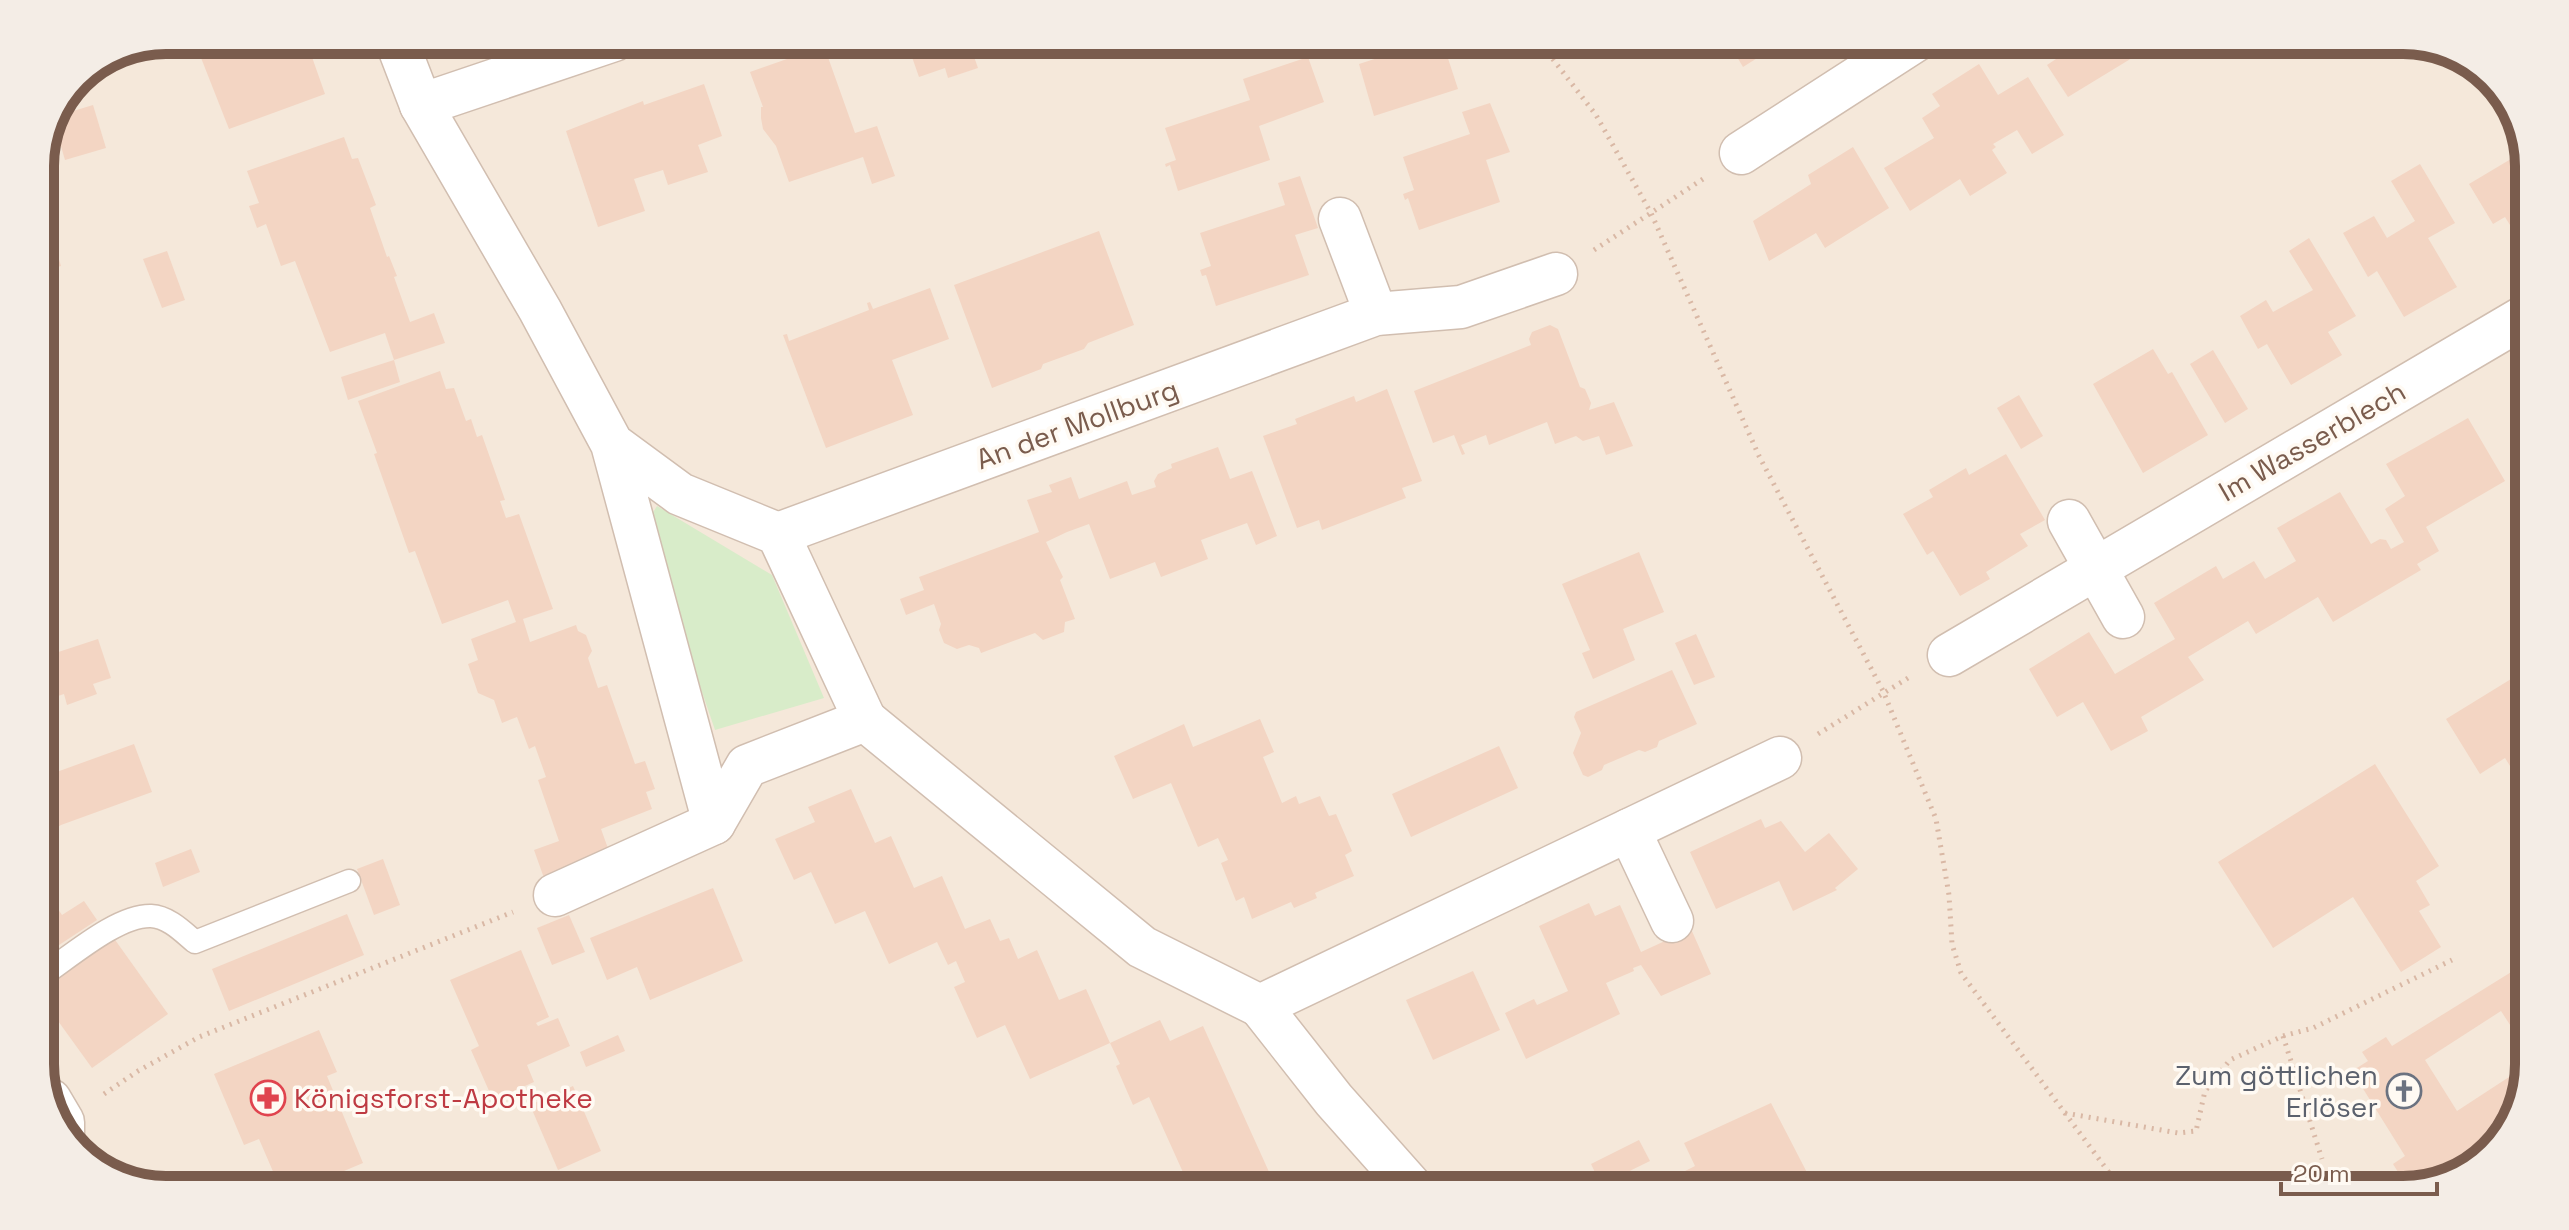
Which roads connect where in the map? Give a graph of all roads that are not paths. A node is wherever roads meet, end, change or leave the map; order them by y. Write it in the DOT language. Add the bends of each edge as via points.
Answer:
graph roads {
  1 [pos="401,54"];
  2 [pos="572,54"];
  3 [pos="1894,54"];
  4 [pos="421,105"];
  5 [pos="1741,153"];
  6 [pos="1340,219"];
  7 [pos="1556,274"];
  8 [pos="1376,314"];
  9 [pos="2515,322"];
  10 [pos="612,444"];
  11 [pos="2069,521"];
  12 [pos="778,534"];
  13 [pos="2096,568"];
  14 [pos="2123,617"];
  15 [pos="1949,655"];
  16 [pos="865,720"];
  17 [pos="1780,758"];
  18 [pos="714,823"];
  19 [pos="1629,830"];
  20 [pos="349,881"];
  21 [pos="555,895"];
  22 [pos="1672,921"];
  23 [pos="54,968"];
  24 [pos="1260,1006"];
  25 [pos="1402,1176"];
  1 -- 4 [label="street"];
  2 -- 4 [label="street"];
  3 -- 5 [label="street"];
  4 -- 10 [label="street"];
  6 -- 8 [label="street"];
  7 -- 8 [label="street, An der Mollburg" via="1461,307"];
  8 -- 12 [label="street, An der Mollburg"];
  9 -- 13 [label="street, Im Wasserblech"];
  10 -- 12 [label="street" via="680,494"];
  10 -- 18 [label="street"];
  11 -- 13 [label="street"];
  12 -- 16 [label="street"];
  13 -- 14 [label="street"];
  13 -- 15 [label="street, Im Wasserblech"];
  16 -- 18 [label="street" via="747,766"];
  16 -- 24 [label="street" via="1142,947"];
  17 -- 19 [label="street"];
  18 -- 21 [label="street"];
  19 -- 22 [label="street"];
  19 -- 24 [label="street"];
  20 -- 23 [label="lane" via="195,942 153,916 124,921"];
  24 -- 25 [label="street"];
}
